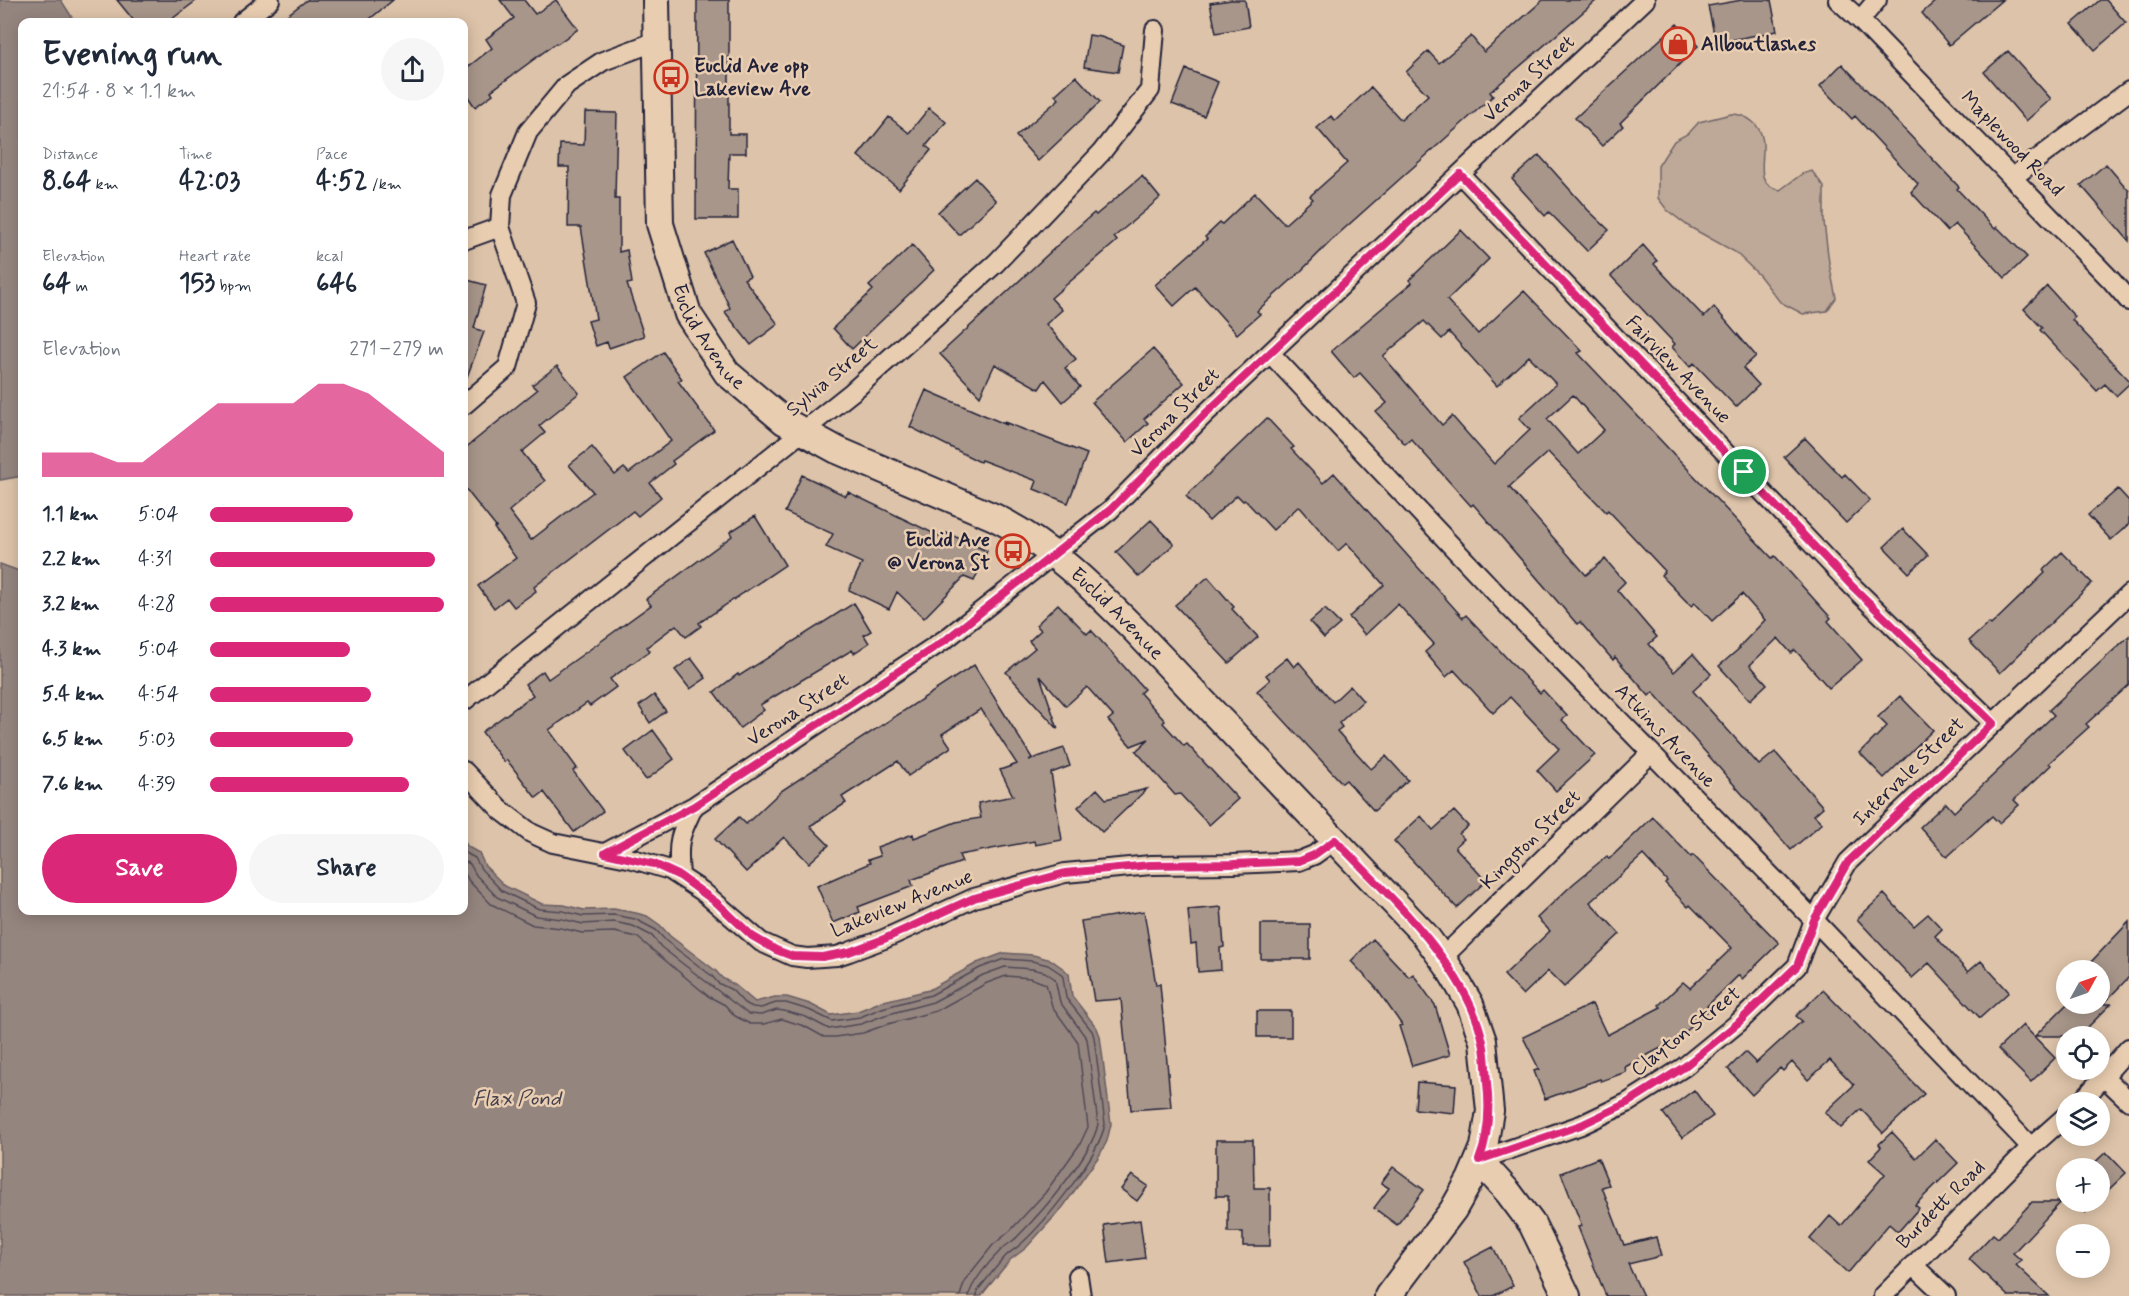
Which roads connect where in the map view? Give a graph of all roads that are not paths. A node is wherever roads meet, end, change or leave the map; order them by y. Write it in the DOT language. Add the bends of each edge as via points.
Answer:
graph roads {
  1 [pos="270,0"];
  2 [pos="656,0"];
  3 [pos="1646,0"];
  4 [pos="1838,0"];
  5 [pos="1877,0"];
  6 [pos="247,18"];
  7 [pos="1860,20"];
  8 [pos="1155,30"];
  9 [pos="657,41"];
  10 [pos="2129,91"];
  11 [pos="1460,174"];
  12 [pos="2013,177"];
  13 [pos="500,227"];
  14 [pos="468,239"];
  15 [pos="2129,301"];
  16 [pos="1270,353"];
  17 [pos="468,402"];
  18 [pos="802,431"];
  19 [pos="1053,554"];
  20 [pos="2129,594"];
  21 [pos="468,698"];
  22 [pos="1993,723"];
  23 [pos="1651,753"];
  24 [pos="468,775"];
  25 [pos="694,806"];
  26 [pos="1335,840"];
  27 [pos="605,853"];
  28 [pos="680,876"];
  29 [pos="1814,920"];
  30 [pos="1442,958"];
  31 [pos="2129,1048"];
  32 [pos="2110,1070"];
  33 [pos="2101,1080"];
  34 [pos="2107,1080"];
  35 [pos="2090,1092"];
  36 [pos="2129,1101"];
  37 [pos="2056,1125"];
  38 [pos="2031,1148"];
  39 [pos="1479,1160"];
  40 [pos="1913,1265"];
  41 [pos="1077,1276"];
  42 [pos="1081,1296"];
  43 [pos="1388,1296"];
  44 [pos="1567,1296"];
  45 [pos="1883,1296"];
  46 [pos="1946,1296"];
  1 -- 6 [label="street"];
  2 -- 9 [label="street, Euclid Avenue"];
  3 -- 11 [label="street, Verona Street"];
  4 -- 7 [label="street"];
  5 -- 7 [label="street"];
  7 -- 12 [label="street, Maplewood Road"];
  8 -- 18 [label="street, Sylvia Street" via="1150,90 1101,153 996,262 852,392"];
  9 -- 13 [label="street" via="603,61 567,85 528,132 502,195"];
  9 -- 18 [label="street, Euclid Avenue" via="660,224 688,314 727,373 784,421"];
  10 -- 12 [label="street"];
  11 -- 16 [label="street, Verona Street"];
  11 -- 22 [label="street, Fairview Avenue" via="1851,585"];
  12 -- 15 [label="street, Maplewood Road"];
  13 -- 14 [label="street"];
  13 -- 17 [label="street" via="526,303 508,367"];
  16 -- 19 [label="street, Verona Street" via="1110,510"];
  16 -- 23 [label="street, Atkins Avenue"];
  18 -- 19 [label="street, Euclid Avenue" via="837,450 994,517"];
  18 -- 21 [label="street, Sylvia Street"];
  19 -- 25 [label="street, Verona Street" via="947,639"];
  19 -- 26 [label="street, Euclid Avenue" via="1134,629"];
  20 -- 22 [label="street, Intervale Street"];
  22 -- 29 [label="street, Intervale Street" via="1848,862"];
  23 -- 29 [label="street, Atkins Avenue"];
  23 -- 30 [label="street, Kingston Street"];
  24 -- 27 [label="street, Lakeview Avenue" via="501,810 531,833 553,843"];
  25 -- 27 [label="street, Verona Street"];
  25 -- 28 [label="street" via="680,835"];
  26 -- 28 [label="street, Lakeview Avenue" via="1299,861 1150,865 1065,873 974,898 884,939 822,957 792,956 761,942"];
  26 -- 30 [label="street, Euclid Avenue"];
  27 -- 28 [label="street, Lakeview Avenue" via="654,864"];
  29 -- 38 [label="street, Atkins Avenue"];
  29 -- 39 [label="street, Clayton Street" via="1797,966 1738,1023 1677,1072 1607,1114"];
  30 -- 39 [label="street, Euclid Avenue" via="1470,1004 1483,1041 1490,1112"];
  31 -- 32 [label="street"];
  33 -- 35 [label="street"];
  34 -- 36 [label="street"];
  37 -- 38 [label="street, Burdett Road"];
  38 -- 40 [label="street, Burdett Road"];
  39 -- 43 [label="street, Euclid Avenue" via="1453,1210"];
  39 -- 44 [label="street" via="1532,1224"];
  40 -- 45 [label="street, Burdett Road"];
  40 -- 46 [label="street"];
  41 -- 42 [label="street"];
}
